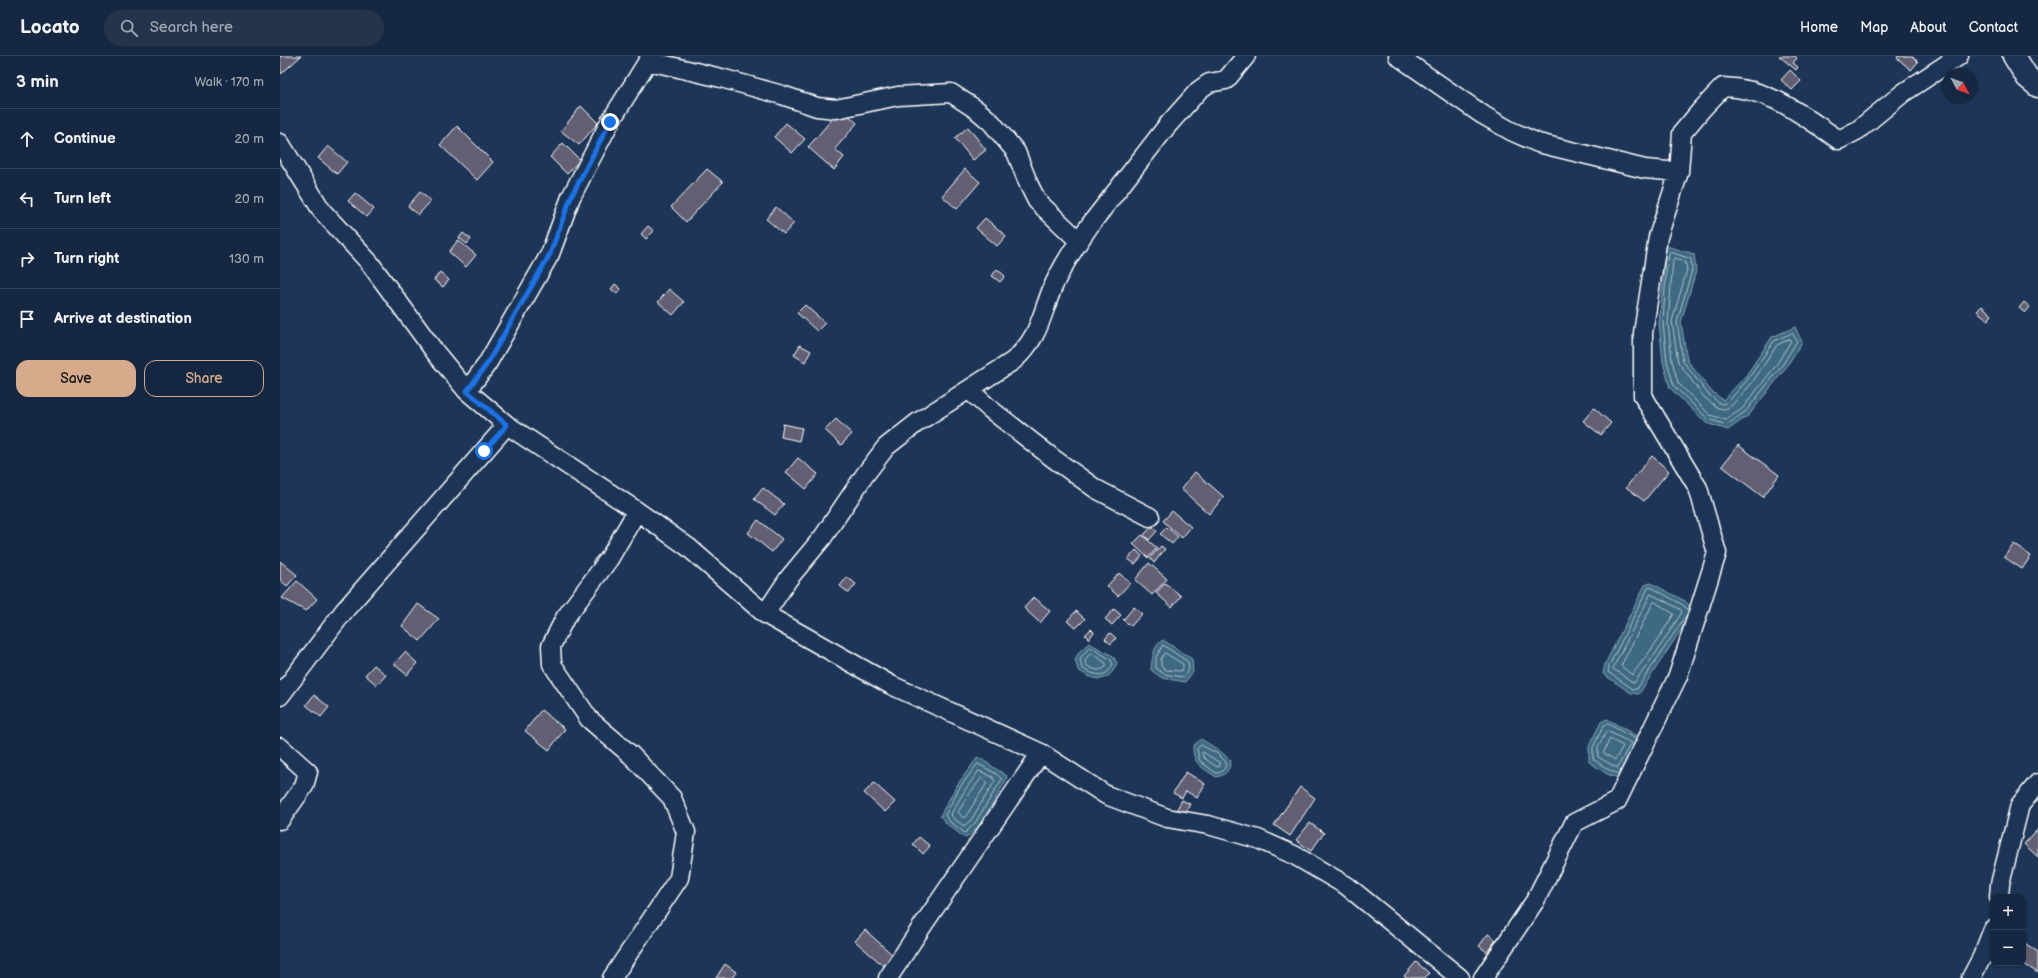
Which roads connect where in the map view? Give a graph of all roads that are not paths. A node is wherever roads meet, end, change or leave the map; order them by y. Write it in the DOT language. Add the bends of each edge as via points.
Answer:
graph roads {
  1 [pos="1246,56"];
  2 [pos="1398,56"];
  3 [pos="1959,56"];
  4 [pos="2014,56"];
  5 [pos="650,58"];
  6 [pos="2038,86"];
  7 [pos="280,143"];
  8 [pos="1679,172"];
  9 [pos="1079,241"];
  10 [pos="968,390"];
  11 [pos="467,391"];
  12 [pos="507,425"];
  13 [pos="637,511"];
  14 [pos="1150,518"];
  15 [pos="765,614"];
  16 [pos="280,696"];
  17 [pos="280,747"];
  18 [pos="1041,754"];
  19 [pos="2038,783"];
  20 [pos="280,820"];
  21 [pos="1999,894"];
  22 [pos="1993,930"];
  23 [pos="612,978"];
  24 [pos="888,978"];
  25 [pos="1460,978"];
  26 [pos="1483,978"];
  27 [pos="1971,978"];
  1 -- 9 [label="street" via="1226,80 1208,83 1199,90 1167,126"];
  2 -- 8 [label="street" via="1483,116 1511,132 1538,143 1645,169"];
  3 -- 8 [label="street" via="1903,93 1858,130 1839,140 1784,102 1742,88 1723,87 1682,133"];
  4 -- 6 [label="street" via="2027,77"];
  5 -- 9 [label="street" via="817,107 836,109 898,96 950,93 991,122 1016,152 1038,201"];
  5 -- 11 [label="street" via="610,122 571,197 550,254 513,322"];
  7 -- 11 [label="street" via="322,211 369,262"];
  8 -- 26 [label="street" via="1657,244 1643,333 1643,396 1698,488 1716,554 1678,676 1617,801 1574,823 1535,901"];
  9 -- 10 [label="street" via="1052,288 1035,335 1026,349"];
  10 -- 14 [label="street" via="1090,484"];
  10 -- 15 [label="street" via="918,422 886,447"];
  11 -- 12 [label="street"];
  12 -- 13 [label="street"];
  12 -- 16 [label="street" via="344,611"];
  13 -- 15 [label="street" via="688,547"];
  13 -- 23 [label="street" via="609,559 565,618 551,646 552,664 590,719 631,755 672,798 686,832 678,878"];
  15 -- 18 [label="street" via="891,685"];
  17 -- 20 [label="street" via="308,772 304,786"];
  18 -- 24 [label="street"];
  18 -- 25 [label="street" via="1106,795 1167,818 1258,839 1294,855 1347,886"];
  19 -- 21 [label="street" via="2020,805"];
  22 -- 27 [label="street"];
}
